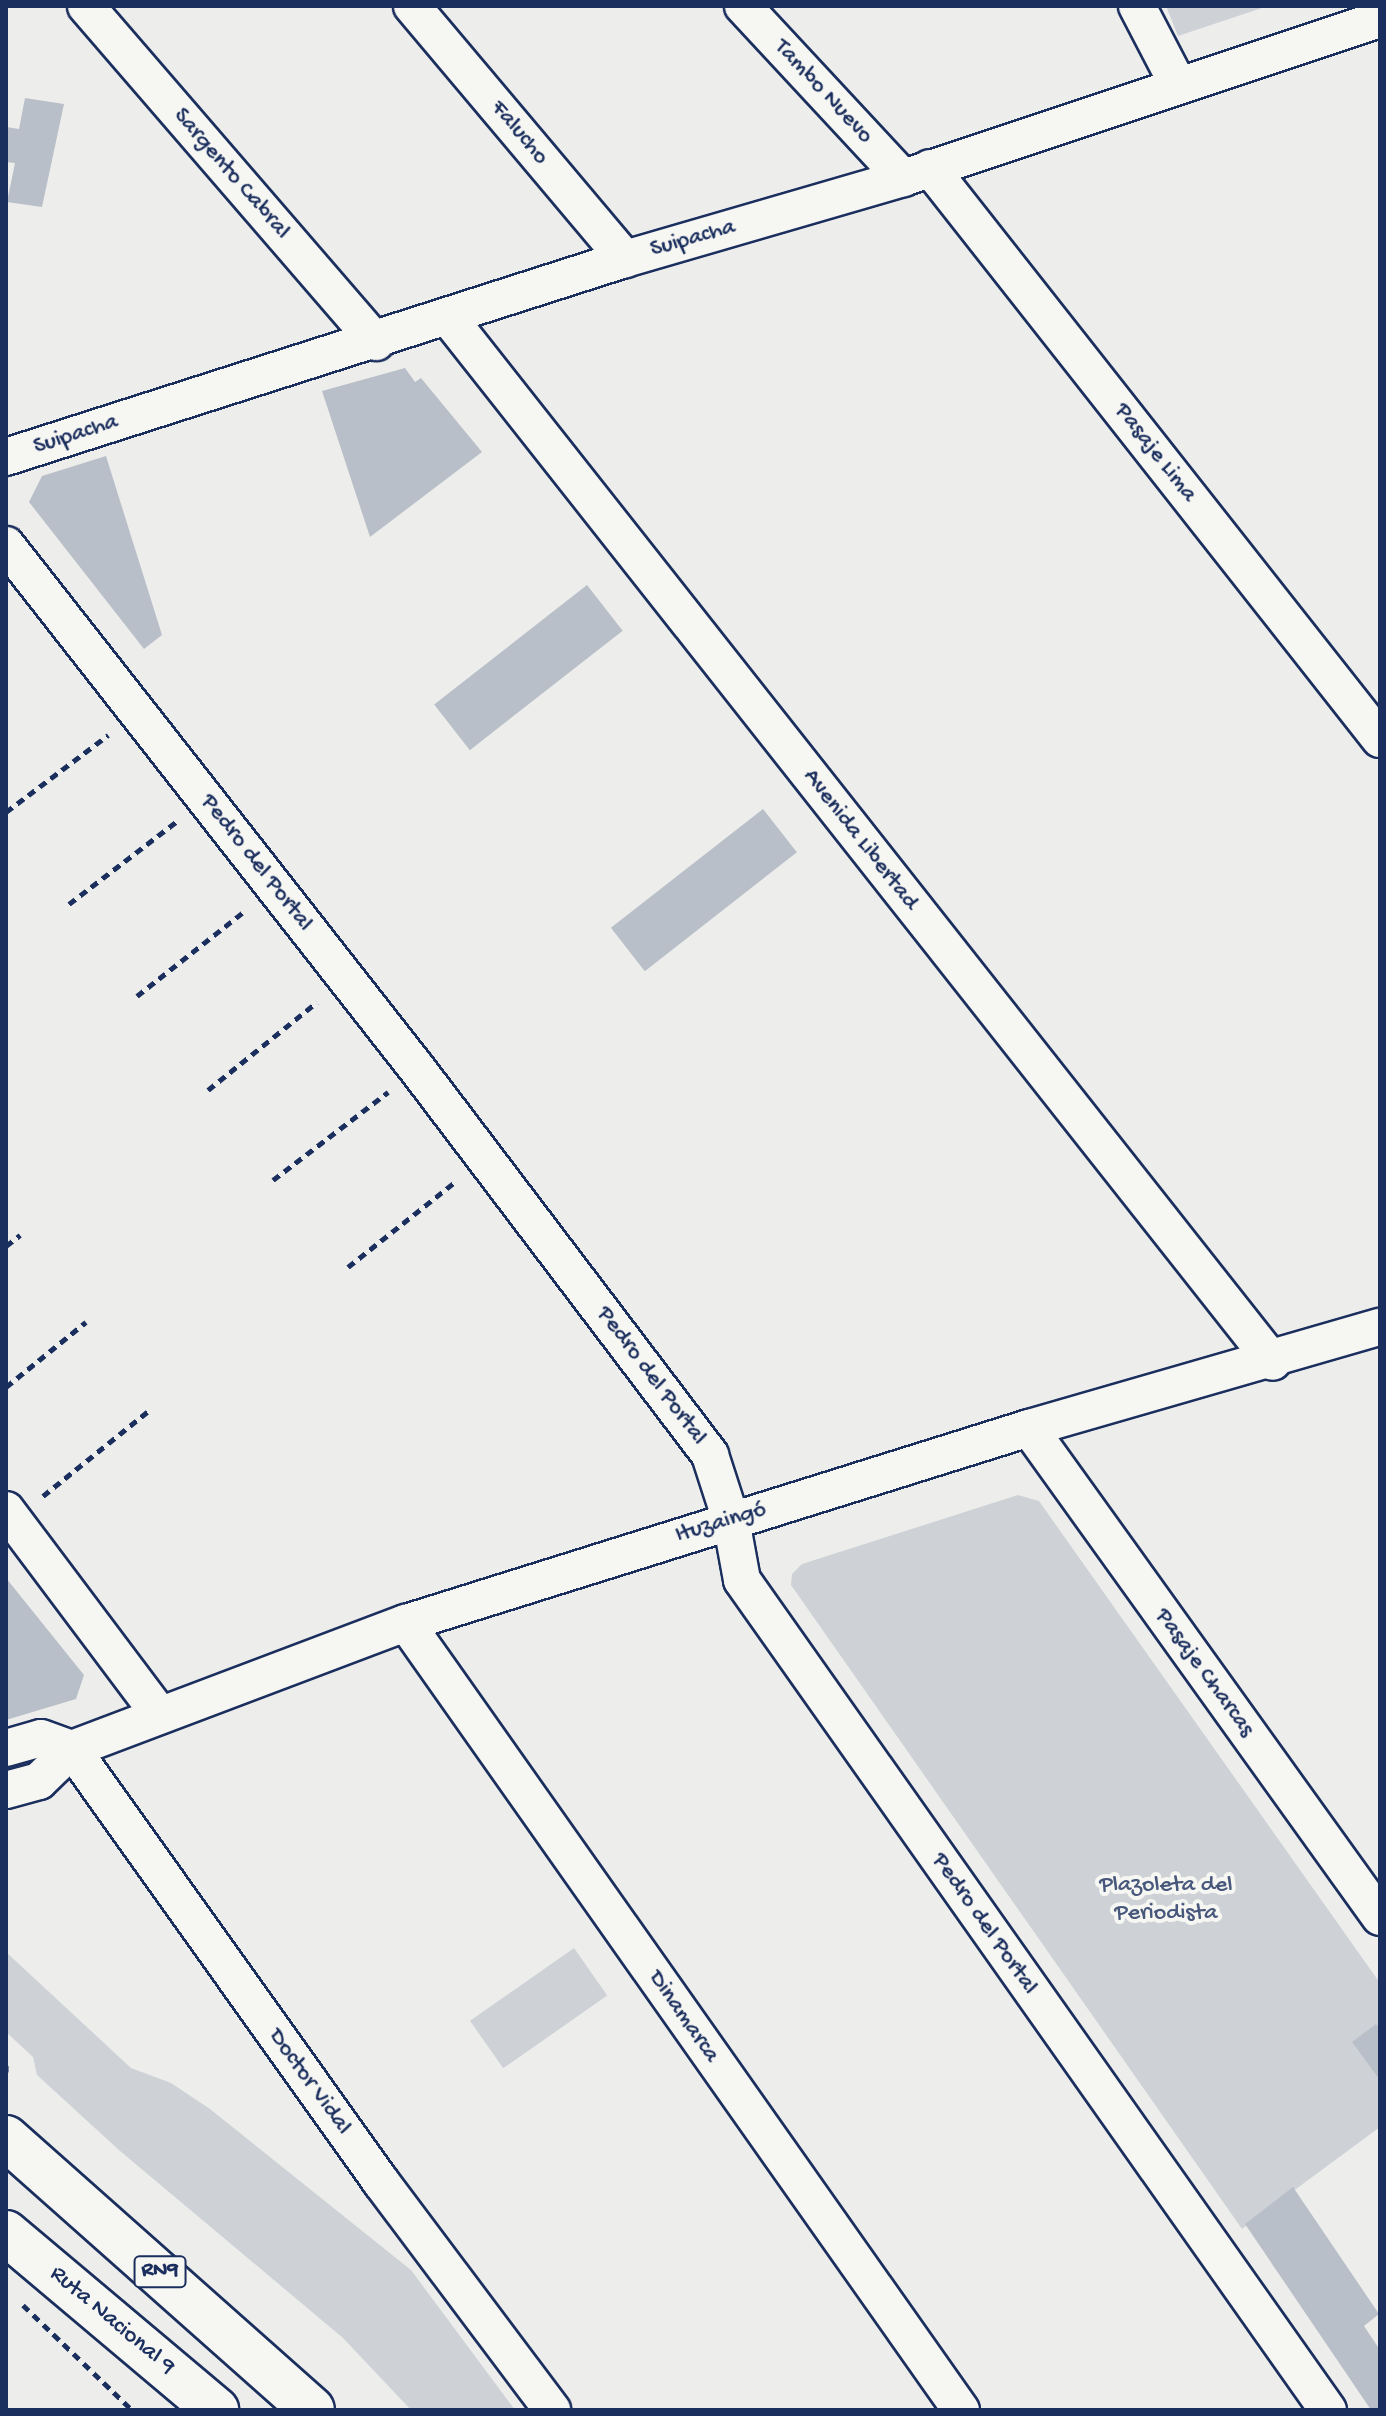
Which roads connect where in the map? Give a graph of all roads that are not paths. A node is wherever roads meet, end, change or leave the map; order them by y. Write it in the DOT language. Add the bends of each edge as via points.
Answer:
graph roads {
  1 [pos="86,6"];
  2 [pos="412,6"];
  3 [pos="743,6"];
  4 [pos="1137,6"];
  5 [pos="1380,19"];
  6 [pos="1177,83"];
  7 [pos="917,173"];
  8 [pos="625,259"];
  9 [pos="448,317"];
  10 [pos="376,342"];
  11 [pos="6,457"];
  12 [pos="6,545"];
  13 [pos="1380,739"];
  14 [pos="1375,1337"];
  15 [pos="1273,1362"];
  16 [pos="1029,1428"];
  17 [pos="10,1515"];
  18 [pos="731,1520"];
  19 [pos="406,1623"];
  20 [pos="159,1714"];
  21 [pos="6,1748"];
  22 [pos="72,1749"];
  23 [pos="6,1790"];
  24 [pos="1380,1917"];
  25 [pos="6,2138"];
  26 [pos="6,2233"];
  27 [pos="62,2279"];
  28 [pos="250,2351"];
  29 [pos="183,2410"];
  30 [pos="216,2410"];
  31 [pos="312,2410"];
  32 [pos="334,2410"];
  33 [pos="552,2410"];
  34 [pos="961,2410"];
  35 [pos="1328,2410"];
  1 -- 10 [label="street, Sargento Cabral"];
  2 -- 8 [label="street, Falucho"];
  3 -- 7 [label="street, Tambo Nuevo"];
  4 -- 6 [label="street"];
  5 -- 6 [label="street, Suipacha"];
  6 -- 7 [label="street, Suipacha"];
  7 -- 8 [label="street, Suipacha"];
  7 -- 13 [label="street, Pasaje Lima"];
  8 -- 9 [label="street, Suipacha"];
  9 -- 10 [label="street, Suipacha"];
  9 -- 15 [label="street, Avenida Libertad"];
  10 -- 11 [label="street, Suipacha"];
  12 -- 18 [label="street, Pedro del Portal" via="418,1070 710,1455"];
  14 -- 15 [label="street, Ituzaingó"];
  15 -- 16 [label="street, Ituzaingó"];
  16 -- 18 [label="street, Ituzaingó"];
  16 -- 24 [label="street, Pasaje Charcas"];
  17 -- 20 [label="street"];
  18 -- 19 [label="street, Ituzaingó"];
  18 -- 35 [label="street, Pedro del Portal" via="742,1580"];
  19 -- 20 [label="street, Ituzaingó"];
  19 -- 34 [label="street, Dinamarca"];
  20 -- 22 [label="street, Ituzaingó"];
  21 -- 22 [label="street" via="41,1738"];
  22 -- 23 [label="street, Ituzaingó" via="39,1781"];
  22 -- 33 [label="street, Doctor Vidal" via="381,2182"];
  25 -- 28 [label="highway, RN9"];
  26 -- 27 [label="highway, Ruta Nacional 9"];
  27 -- 29 [label="highway"];
  27 -- 30 [label="highway, Ruta Nacional 9"];
  28 -- 31 [label="highway, RN9"];
  28 -- 32 [label="highway"];
}
